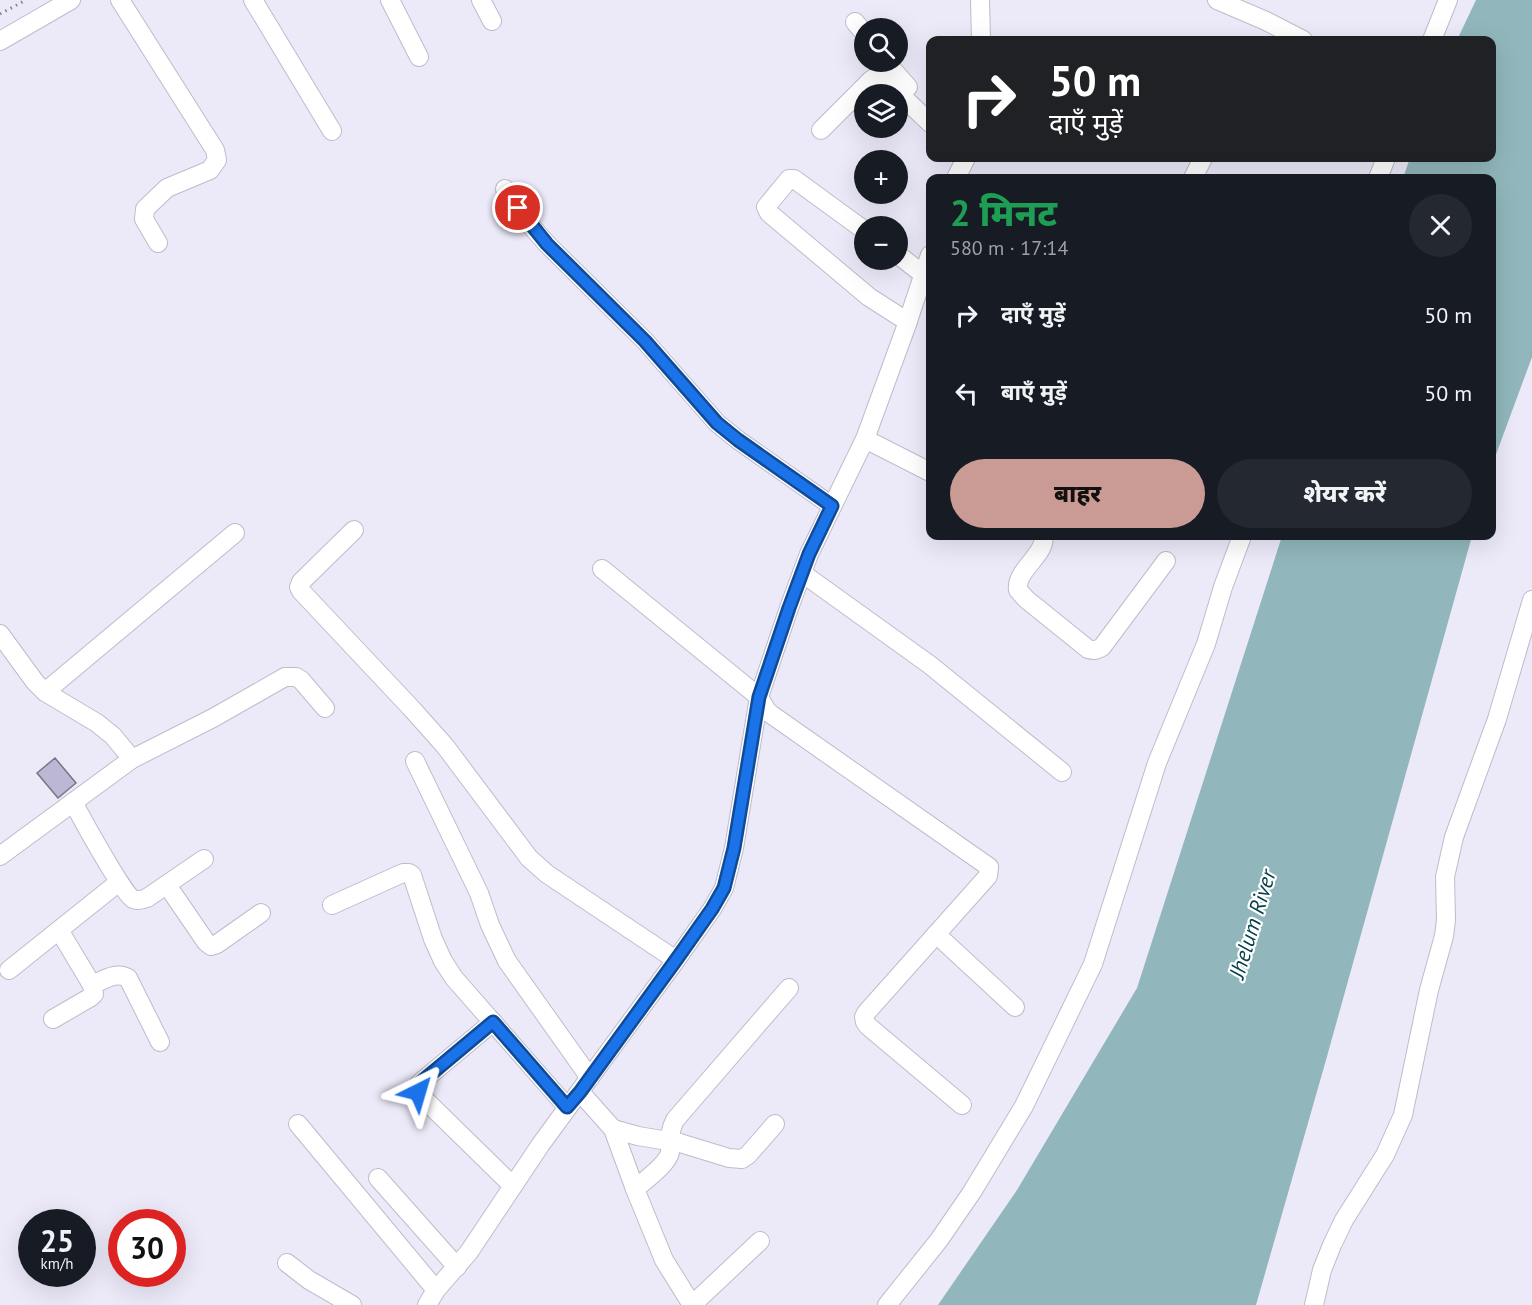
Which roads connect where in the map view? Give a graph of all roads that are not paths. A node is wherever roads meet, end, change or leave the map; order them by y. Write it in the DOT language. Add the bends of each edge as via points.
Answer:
graph roads {
  1 [pos="71,0"];
  2 [pos="120,0"];
  3 [pos="253,0"];
  4 [pos="390,0"];
  5 [pos="481,0"];
  6 [pos="980,0"];
  7 [pos="1216,0"];
  8 [pos="1448,0"];
  9 [pos="492,21"];
  10 [pos="981,36"];
  11 [pos="1295,36"];
  12 [pos="1434,36"];
  13 [pos="0,40"];
  14 [pos="419,57"];
  15 [pos="894,72"];
  16 [pos="926,106"];
  17 [pos="926,119"];
  18 [pos="821,130"];
  19 [pos="332,131"];
  20 [pos="504,189"];
  21 [pos="854,223"];
  22 [pos="158,243"];
  23 [pos="908,263"];
  24 [pos="926,268"];
  25 [pos="924,275"];
  26 [pos="908,322"];
  27 [pos="865,439"];
  28 [pos="926,470"];
  29 [pos="832,506"];
  30 [pos="354,530"];
  31 [pos="235,533"];
  32 [pos="1043,540"];
  33 [pos="1241,540"];
  34 [pos="1166,561"];
  35 [pos="602,569"];
  36 [pos="802,573"];
  37 [pos="1532,600"];
  38 [pos="0,634"];
  39 [pos="45,692"];
  40 [pos="759,697"];
  41 [pos="325,708"];
  42 [pos="132,759"];
  43 [pos="415,761"];
  44 [pos="1062,772"];
  45 [pos="72,802"];
  46 [pos="0,856"];
  47 [pos="204,859"];
  48 [pos="119,882"];
  49 [pos="167,885"];
  50 [pos="332,904"];
  51 [pos="261,913"];
  52 [pos="59,930"];
  53 [pos="936,934"];
  54 [pos="676,960"];
  55 [pos="9,970"];
  56 [pos="92,985"];
  57 [pos="789,988"];
  58 [pos="1015,1007"];
  59 [pos="52,1019"];
  60 [pos="493,1022"];
  61 [pos="160,1042"];
  62 [pos="585,1085"];
  63 [pos="962,1105"];
  64 [pos="567,1107"];
  65 [pos="298,1124"];
  66 [pos="775,1124"];
  67 [pos="613,1129"];
  68 [pos="670,1142"];
  69 [pos="378,1179"];
  70 [pos="513,1186"];
  71 [pos="635,1189"];
  72 [pos="760,1241"];
  73 [pos="286,1263"];
  74 [pos="457,1267"];
  75 [pos="429,1301"];
  76 [pos="352,1305"];
  77 [pos="692,1305"];
  78 [pos="887,1305"];
  79 [pos="1314,1305"];
  1 -- 13 [label="street"];
  2 -- 22 [label="street" via="217,160 210,170 167,189 145,209 144,219"];
  3 -- 19 [label="street"];
  4 -- 14 [label="street"];
  5 -- 9 [label="street"];
  6 -- 10 [label="street"];
  7 -- 11 [label="street"];
  8 -- 12 [label="street"];
  15 -- 16 [label="street"];
  17 -- 18 [label="street" via="883,78 876,77"];
  20 -- 29 [label="street" via="547,244 645,341 717,423"];
  21 -- 26 [label="street" via="794,178 766,207 869,297"];
  23 -- 25 [label="street"];
  24 -- 25 [label="street"];
  25 -- 26 [label="street"];
  26 -- 27 [label="street"];
  27 -- 28 [label="street"];
  27 -- 29 [label="street"];
  29 -- 36 [label="street"];
  30 -- 54 [label="street" via="301,582 300,591 445,746 529,858"];
  31 -- 39 [label="street"];
  32 -- 34 [label="street" via="1018,581 1018,591 1093,651 1102,647"];
  33 -- 78 [label="street" via="1206,644 1157,763 1093,964 1018,1116 966,1202"];
  35 -- 40 [label="street"];
  36 -- 40 [label="street"];
  36 -- 44 [label="street" via="930,665"];
  37 -- 79 [label="street" via="1497,719 1454,837 1445,877 1444,936 1403,1115 1385,1155 1332,1245"];
  38 -- 39 [label="street"];
  39 -- 42 [label="street" via="97,723"];
  40 -- 53 [label="street" via="772,715 989,867 988,876"];
  40 -- 54 [label="street" via="724,888"];
  41 -- 42 [label="street" via="301,680 285,677"];
  42 -- 45 [label="street"];
  43 -- 62 [label="street" via="507,960"];
  45 -- 46 [label="street"];
  45 -- 48 [label="street"];
  47 -- 49 [label="street"];
  48 -- 49 [label="street" via="137,900"];
  48 -- 52 [label="street"];
  49 -- 51 [label="street" via="211,946"];
  50 -- 60 [label="street" via="404,873 412,875 443,961"];
  52 -- 55 [label="street"];
  52 -- 56 [label="street"];
  53 -- 58 [label="street"];
  53 -- 63 [label="street" via="864,1017 868,1026"];
  54 -- 62 [label="street"];
  56 -- 59 [label="street" via="91,997"];
  56 -- 61 [label="street" via="112,976 128,978"];
  57 -- 68 [label="street" via="675,1120"];
  60 -- 64 [label="street"];
  60 -- 70 [label="street" via="417,1087"];
  62 -- 64 [label="street"];
  62 -- 67 [label="street"];
  64 -- 70 [label="street"];
  65 -- 75 [label="street"];
  66 -- 68 [label="street" via="742,1159"];
  67 -- 68 [label="street"];
  67 -- 71 [label="street"];
  68 -- 71 [label="street" via="665,1162"];
  69 -- 74 [label="street"];
  70 -- 74 [label="street"];
  71 -- 77 [label="street" via="664,1260"];
  72 -- 77 [label="street"];
  73 -- 76 [label="street"];
  74 -- 75 [label="street"];
}
